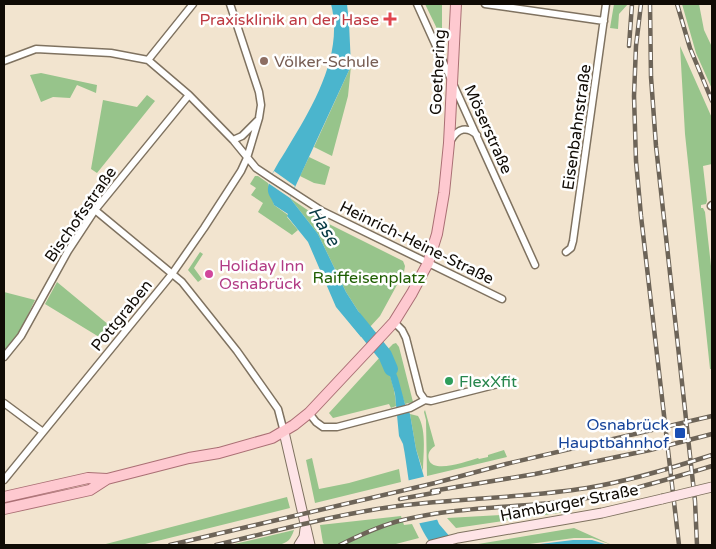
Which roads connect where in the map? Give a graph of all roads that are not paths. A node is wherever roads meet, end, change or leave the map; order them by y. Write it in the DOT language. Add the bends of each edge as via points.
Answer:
graph roads {
  1 [pos="192,4"];
  2 [pos="230,4"];
  3 [pos="417,4"];
  4 [pos="456,4"];
  5 [pos="485,4"];
  6 [pos="606,4"];
  7 [pos="604,21"];
  8 [pos="148,60"];
  9 [pos="4,61"];
  10 [pos="452,79"];
  11 [pos="189,94"];
  12 [pos="259,118"];
  13 [pos="478,136"];
  14 [pos="233,140"];
  15 [pos="449,143"];
  16 [pos="247,158"];
  17 [pos="95,210"];
  18 [pos="566,252"];
  19 [pos="428,263"];
  20 [pos="535,265"];
  21 [pos="172,274"];
  22 [pos="502,299"];
  23 [pos="394,322"];
  24 [pos="4,357"];
  25 [pos="509,379"];
  26 [pos="428,401"];
  27 [pos="4,403"];
  28 [pos="309,413"];
  29 [pos="43,432"];
  30 [pos="284,432"];
  31 [pos="106,479"];
  32 [pos="4,480"];
  33 [pos="712,487"];
  34 [pos="4,497"];
  35 [pos="4,509"];
  36 [pos="306,526"];
  37 [pos="299,545"];
  38 [pos="310,545"];
  39 [pos="431,545"];
  1 -- 8 [label="street"];
  2 -- 12 [label="street, Pottgraben" via="259,92"];
  3 -- 10 [label="street, Möserstraße"];
  4 -- 10 [label="main road, Goethering"];
  5 -- 7 [label="street"];
  6 -- 7 [label="street, Eisenbahnstraße"];
  7 -- 18 [label="street, Eisenbahnstraße" via="573,242"];
  8 -- 9 [label="street" via="112,53 36,49"];
  8 -- 11 [label="street, Heinrich-Heine-Straße"];
  10 -- 13 [label="street, Möserstraße"];
  10 -- 15 [label="main road, Goethering"];
  11 -- 14 [label="street, Heinrich-Heine-Straße"];
  11 -- 17 [label="street, Bischofsstraße"];
  12 -- 14 [label="street" via="254,126"];
  12 -- 16 [label="street, Pottgraben"];
  13 -- 15 [label="street, Goethering" via="461,129"];
  13 -- 20 [label="street, Möserstraße"];
  14 -- 16 [label="street, Heinrich-Heine-Straße"];
  15 -- 19 [label="main road, Goethering" via="441,214"];
  16 -- 19 [label="street, Heinrich-Heine-Straße" via="256,168 322,211"];
  16 -- 21 [label="street, Pottgraben"];
  17 -- 21 [label="street"];
  17 -- 24 [label="street, Bischofsstraße" via="20,336"];
  19 -- 22 [label="street, Heinrich-Heine-Straße"];
  19 -- 23 [label="main road, Goethering"];
  21 -- 29 [label="street, Pottgraben"];
  21 -- 30 [label="street" via="237,351 278,409"];
  23 -- 26 [label="street" via="406,338 420,393"];
  23 -- 28 [label="main road, Goethering"];
  25 -- 26 [label="street"];
  26 -- 28 [label="street" via="338,427 323,427"];
  27 -- 29 [label="street"];
  28 -- 30 [label="main road, Goethering"];
  29 -- 32 [label="street, Pottgraben"];
  30 -- 31 [label="main road, Goethering" via="219,453"];
  30 -- 36 [label="street"];
  31 -- 34 [label="main road" via="88,478"];
  31 -- 35 [label="main road" via="90,490"];
  33 -- 39 [label="street, Hamburger Straße, bridge" via="602,513"];
  36 -- 37 [label="street"];
  36 -- 38 [label="street"];
}
